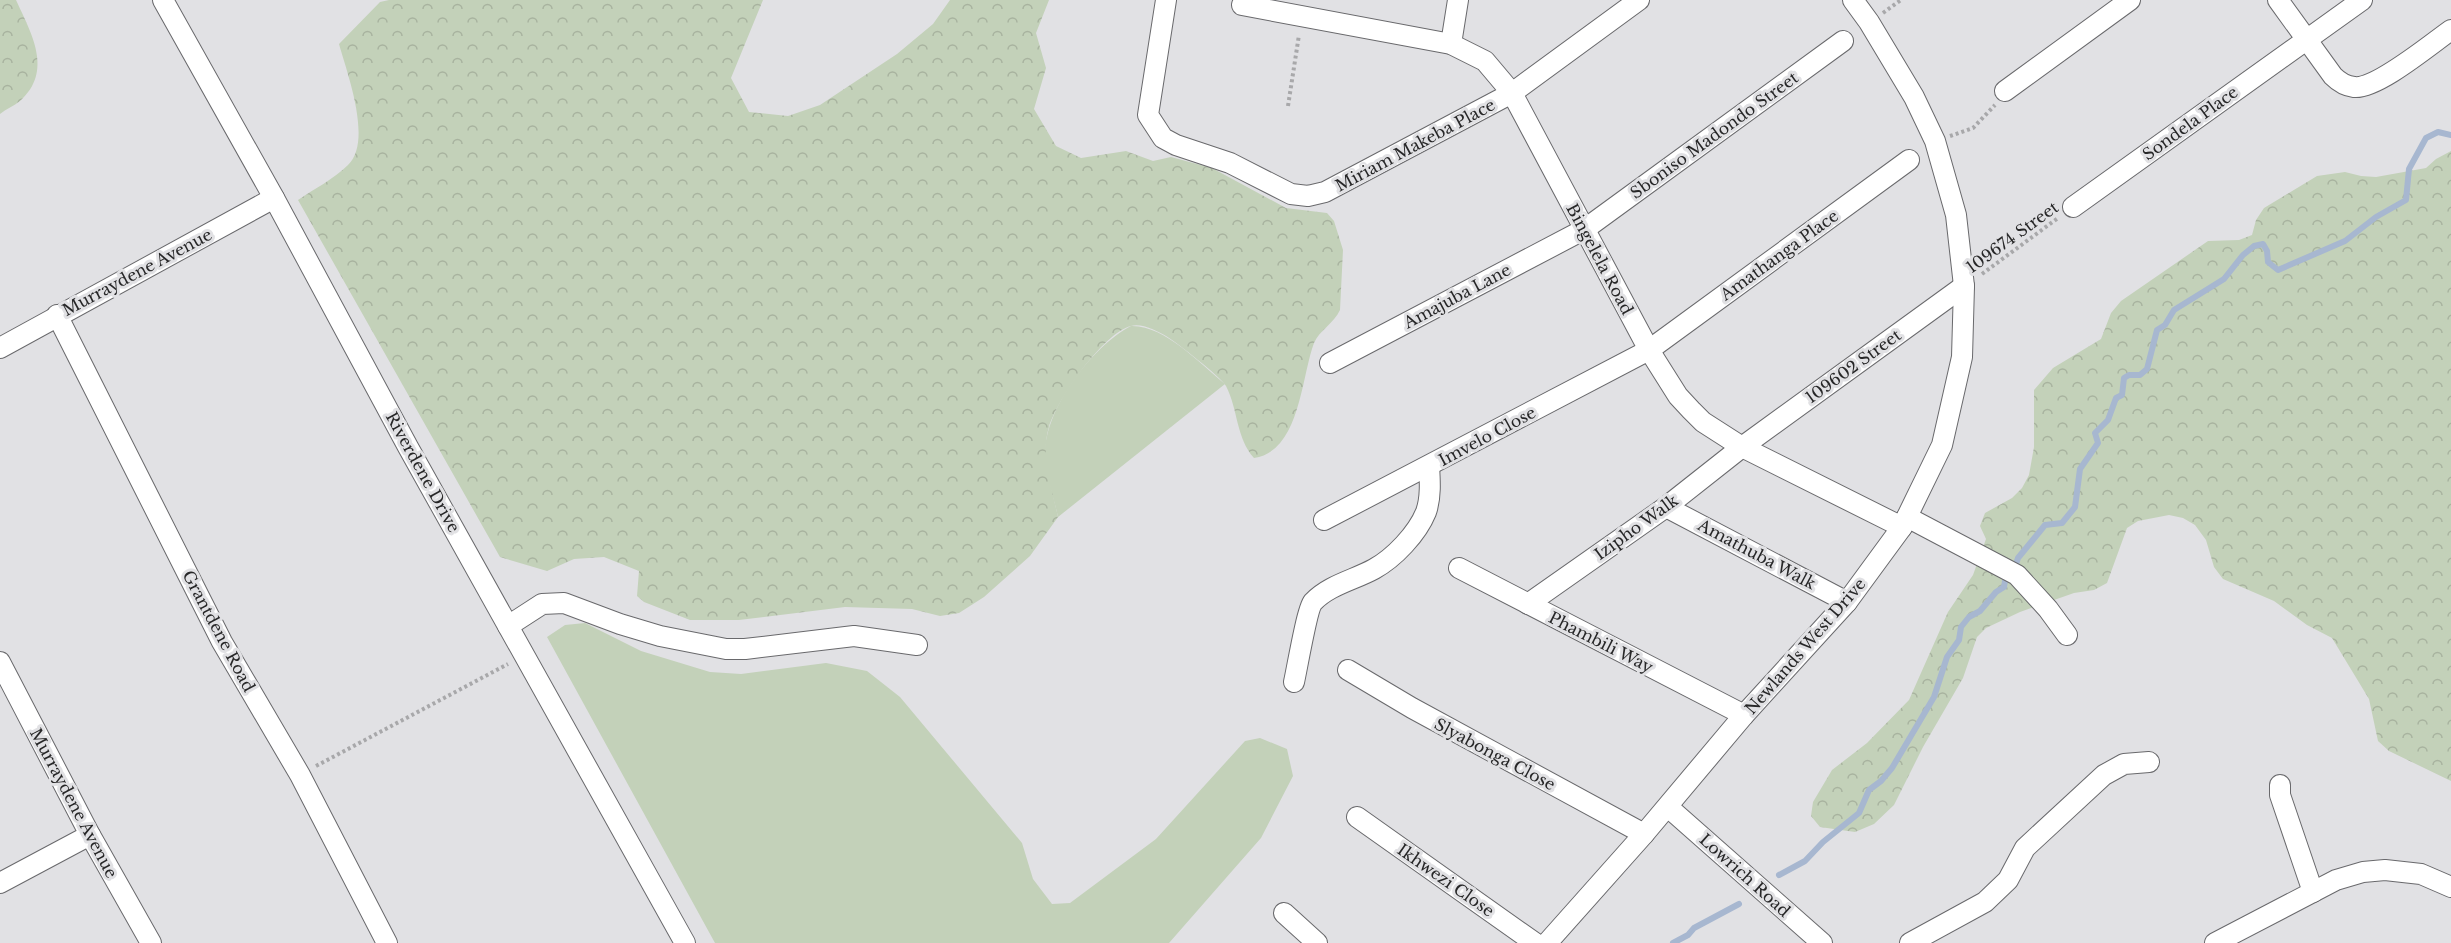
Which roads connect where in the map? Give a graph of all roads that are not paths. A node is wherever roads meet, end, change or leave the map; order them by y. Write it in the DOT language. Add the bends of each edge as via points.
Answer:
graph roads {
  1 [pos="163,0"];
  2 [pos="1166,0"];
  3 [pos="1458,0"];
  4 [pos="1639,0"];
  5 [pos="1853,0"];
  6 [pos="2130,0"];
  7 [pos="2278,0"];
  8 [pos="2362,0"];
  9 [pos="1242,5"];
  10 [pos="1303,8"];
  11 [pos="2451,30"];
  12 [pos="2307,39"];
  13 [pos="1843,41"];
  14 [pos="1451,44"];
  15 [pos="2005,91"];
  16 [pos="1512,93"];
  17 [pos="1909,160"];
  18 [pos="274,198"];
  19 [pos="2073,207"];
  20 [pos="1585,229"];
  21 [pos="1964,286"];
  22 [pos="57,315"];
  23 [pos="0,348"];
  24 [pos="1648,350"];
  25 [pos="1330,363"];
  26 [pos="1742,447"];
  27 [pos="1429,466"];
  28 [pos="1666,507"];
  29 [pos="1324,520"];
  30 [pos="1905,522"];
  31 [pos="1459,568"];
  32 [pos="1847,602"];
  33 [pos="1528,604"];
  34 [pos="508,626"];
  35 [pos="2067,635"];
  36 [pos="917,645"];
  37 [pos="0,662"];
  38 [pos="1348,670"];
  39 [pos="1294,682"];
  40 [pos="1744,715"];
  41 [pos="2150,762"];
  42 [pos="2280,785"];
  43 [pos="1668,807"];
  44 [pos="1357,817"];
  45 [pos="1644,834"];
  46 [pos="90,835"];
  47 [pos="0,883"];
  48 [pos="2451,887"];
  49 [pos="2313,892"];
  50 [pos="1284,913"];
  51 [pos="151,943"];
  52 [pos="387,943"];
  53 [pos="685,943"];
  54 [pos="1317,943"];
  55 [pos="1535,943"];
  56 [pos="1547,943"];
  57 [pos="1822,943"];
  58 [pos="1910,943"];
  59 [pos="2216,943"];
  1 -- 18 [label="street, Riverdene Drive"];
  2 -- 16 [label="street, Miriam Makeba Place" via="1148,115 1163,138 1230,163 1291,194 1317,195"];
  3 -- 14 [label="street"];
  4 -- 16 [label="street, Miriam Makeba Place"];
  5 -- 21 [label="street, Newlands West Drive" via="1914,97 1935,141 1956,215"];
  6 -- 15 [label="street"];
  7 -- 12 [label="street"];
  8 -- 12 [label="street, Sondela Place"];
  9 -- 10 [label="street, Bingelela Road"];
  10 -- 14 [label="street, Bingelela Road"];
  11 -- 12 [label="street" via="2387,76 2355,88 2333,76"];
  12 -- 19 [label="street, Sondela Place"];
  13 -- 20 [label="street, Sboniso Madondo Street"];
  14 -- 16 [label="street, Bingelela Road" via="1485,61"];
  16 -- 20 [label="street, Bingelela Road"];
  17 -- 24 [label="street, Amathanga Place"];
  18 -- 22 [label="street, Murraydene Avenue"];
  18 -- 34 [label="street, Riverdene Drive"];
  20 -- 24 [label="street, Bingelela Road"];
  20 -- 25 [label="street, Amajuba Lane"];
  21 -- 26 [label="street, 109602 Street"];
  21 -- 30 [label="street, Newlands West Drive" via="1962,357 1954,400 1942,445"];
  22 -- 23 [label="street, Murraydene Avenue"];
  22 -- 52 [label="street, Grantdene Road" via="222,642 300,775"];
  24 -- 26 [label="street, Bingelela Road" via="1691,410"];
  24 -- 27 [label="street, Imvelo Close"];
  26 -- 28 [label="street, Izipho Walk"];
  26 -- 30 [label="street, Bingelela Road"];
  27 -- 29 [label="street, Imvelo Close"];
  27 -- 39 [label="street" via="1426,512 1414,533 1390,558 1327,591 1311,604"];
  28 -- 32 [label="street, Amathuba Walk"];
  28 -- 33 [label="street, Izipho Walk"];
  30 -- 32 [label="street, Newlands West Drive"];
  30 -- 35 [label="street, Bingelela Road" via="2017,575"];
  31 -- 33 [label="street, Phambili Way"];
  32 -- 40 [label="street, Newlands West Drive"];
  33 -- 40 [label="street, Phambili Way"];
  34 -- 36 [label="street" via="534,608 555,602 660,636 726,649 854,636"];
  34 -- 53 [label="street, Riverdene Drive"];
  37 -- 46 [label="street, Murraydene Avenue"];
  38 -- 45 [label="street, Slyabonga Close"];
  40 -- 43 [label="street, Newlands West Drive"];
  41 -- 58 [label="street" via="2124,764 2104,775 2025,848 2008,880 1985,902"];
  42 -- 49 [label="street"];
  43 -- 45 [label="street, Newlands West Drive"];
  43 -- 57 [label="street, Lowrich Road"];
  44 -- 55 [label="street, Ikhwezi Close"];
  45 -- 56 [label="street, Newlands West Drive"];
  46 -- 47 [label="street"];
  46 -- 51 [label="street, Murraydene Avenue"];
  48 -- 49 [label="street" via="2421,874 2385,870 2336,880"];
  49 -- 59 [label="street"];
  50 -- 54 [label="street"];
}
